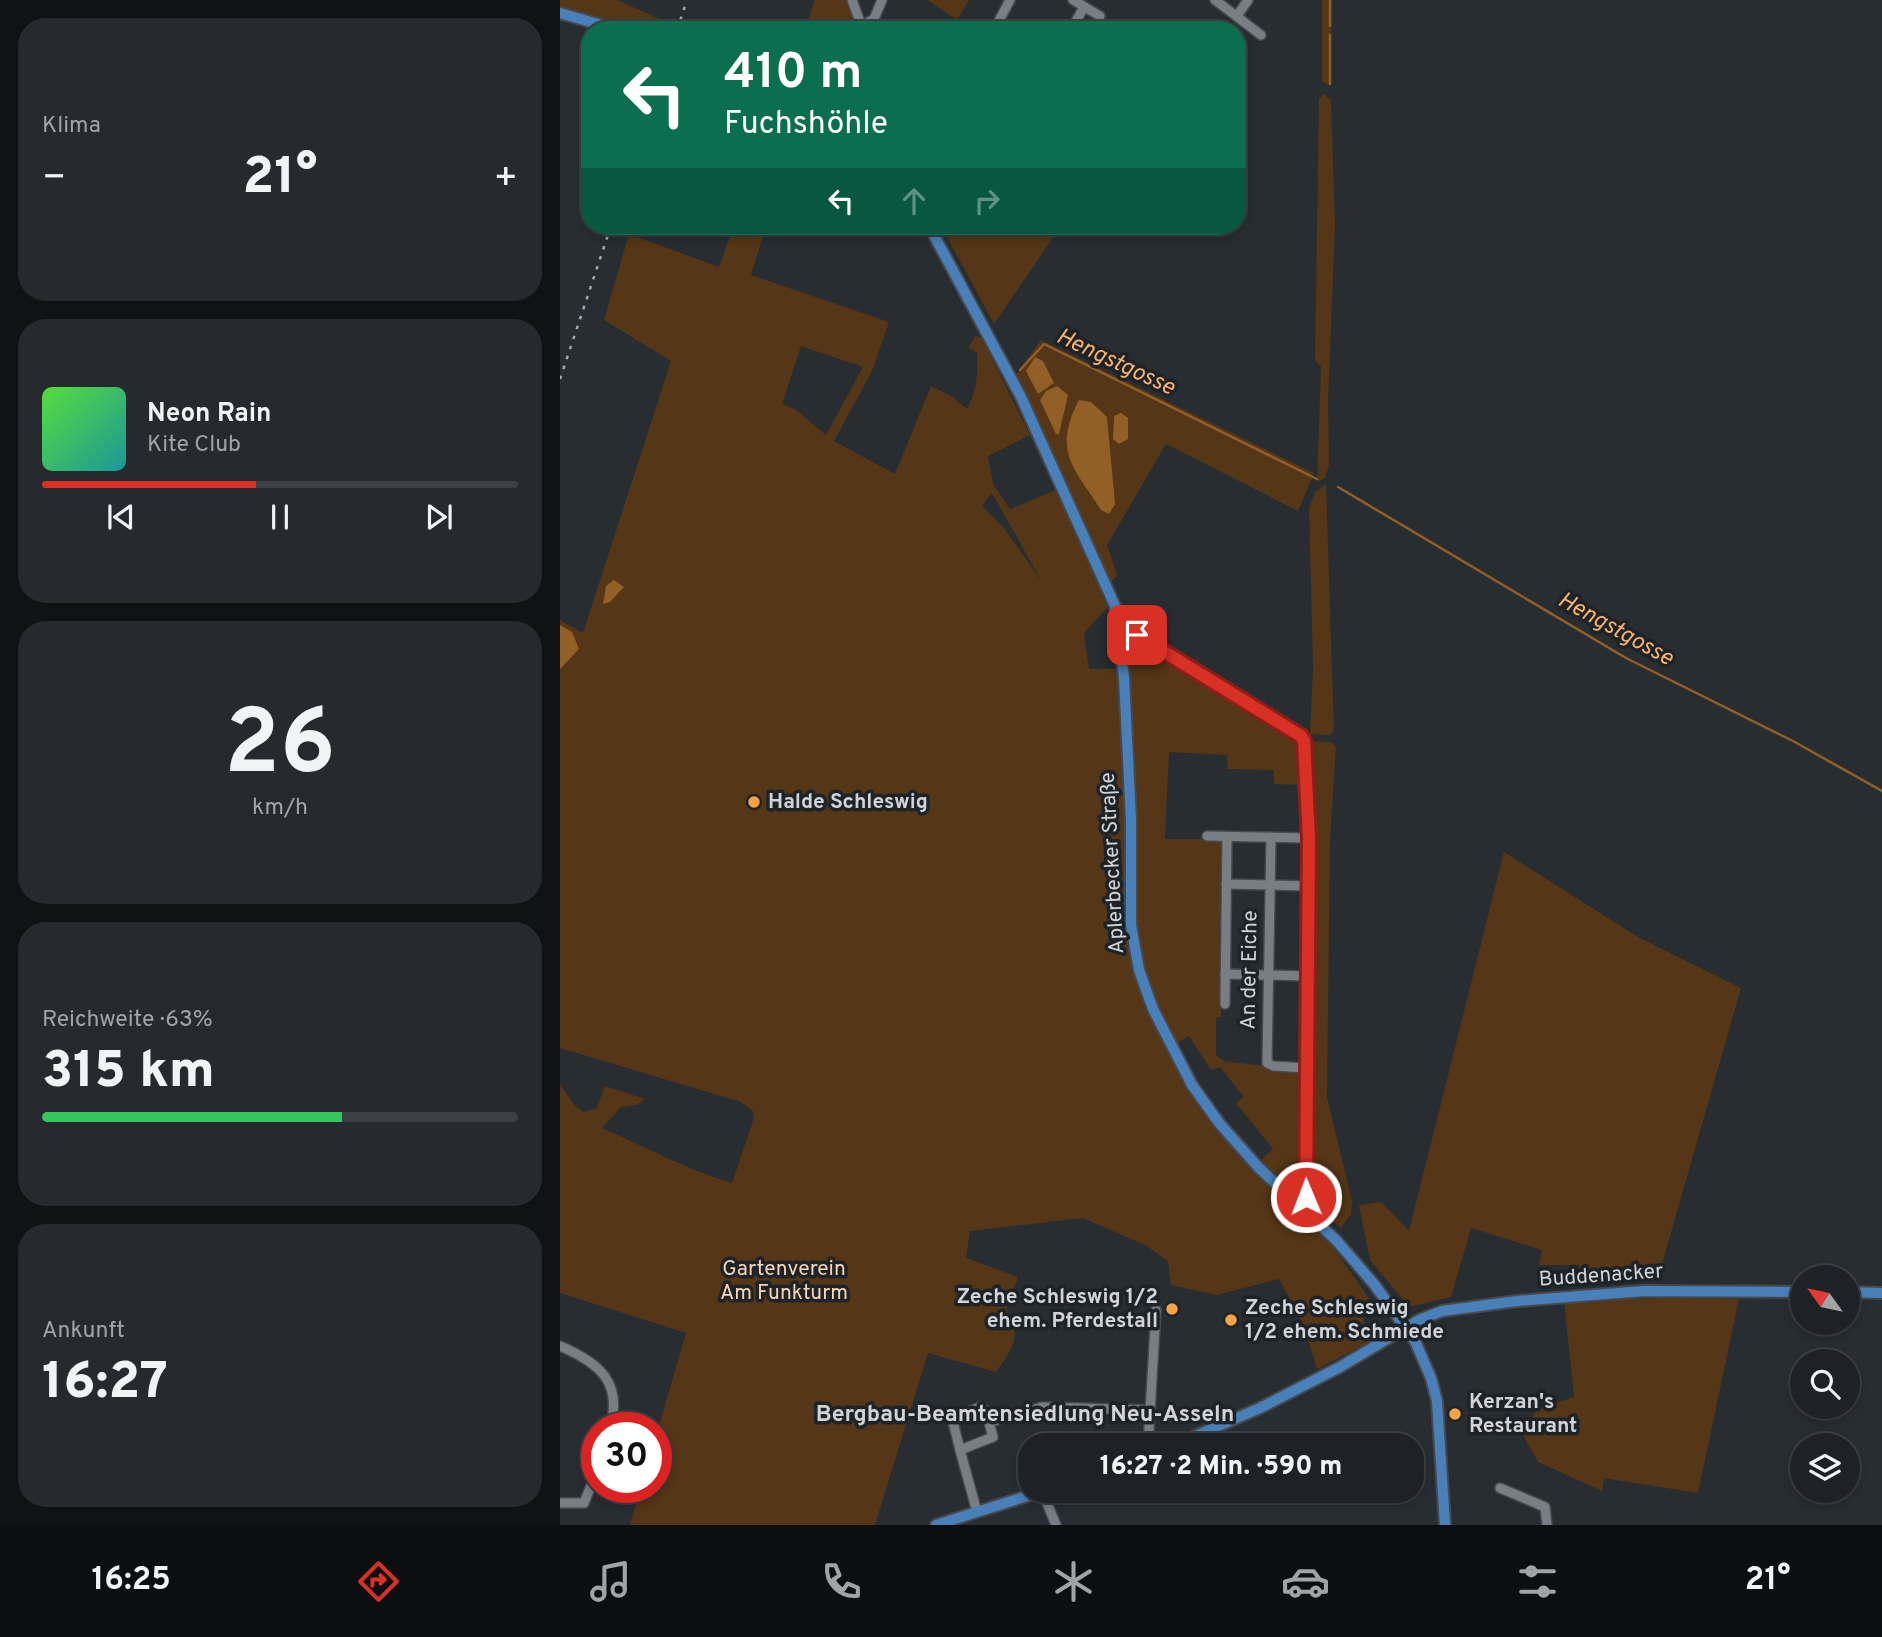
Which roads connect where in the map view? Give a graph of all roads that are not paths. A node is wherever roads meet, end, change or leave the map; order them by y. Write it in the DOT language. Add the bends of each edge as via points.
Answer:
graph roads {
  1 [pos="852,0"];
  2 [pos="882,0"];
  3 [pos="1010,0"];
  4 [pos="1073,0"];
  5 [pos="1215,0"];
  6 [pos="1248,0"];
  7 [pos="1084,7"];
  8 [pos="560,13"];
  9 [pos="1100,16"];
  10 [pos="1237,16"];
  11 [pos="588,21"];
  12 [pos="860,21"];
  13 [pos="871,21"];
  14 [pos="998,21"];
  15 [pos="1076,21"];
  16 [pos="1243,21"];
  17 [pos="1246,23"];
  18 [pos="1261,35"];
  19 [pos="934,235"];
  20 [pos="1120,627"];
  21 [pos="1207,836"];
  22 [pos="1227,837"];
  23 [pos="1271,837"];
  24 [pos="1309,838"];
  25 [pos="1226,884"];
  26 [pos="1269,885"];
  27 [pos="1308,886"];
  28 [pos="1225,974"];
  29 [pos="1268,975"];
  30 [pos="1307,976"];
  31 [pos="1225,1004"];
  32 [pos="1306,1068"];
  33 [pos="1301,1208"];
  34 [pos="1790,1292"];
  35 [pos="1860,1292"];
  36 [pos="1882,1293"];
  37 [pos="1156,1310"];
  38 [pos="1406,1327"];
  39 [pos="560,1346"];
  40 [pos="1150,1410"];
  41 [pos="614,1412"];
  42 [pos="990,1422"];
  43 [pos="1149,1433"];
  44 [pos="1203,1433"];
  45 [pos="960,1450"];
  46 [pos="1500,1488"];
  47 [pos="1018,1499"];
  48 [pos="560,1503"];
  49 [pos="581,1503"];
  50 [pos="1047,1503"];
  51 [pos="977,1512"];
  52 [pos="936,1525"];
  53 [pos="1056,1525"];
  54 [pos="1445,1525"];
  55 [pos="1547,1525"];
  1 -- 12 [label="street"];
  2 -- 13 [label="street"];
  3 -- 14 [label="street"];
  4 -- 7 [label="street"];
  5 -- 10 [label="street"];
  6 -- 10 [label="street"];
  7 -- 9 [label="street"];
  7 -- 15 [label="street"];
  8 -- 11 [label="main road"];
  10 -- 16 [label="street"];
  17 -- 18 [label="street"];
  19 -- 20 [label="main road, Aplerbecker Straße" via="1021,397 1110,591"];
  20 -- 24 [label="street" via="1301,736"];
  20 -- 33 [label="main road, Aplerbecker Straße" via="1131,810 1131,925 1139,970 1167,1040 1202,1101 1252,1161"];
  21 -- 22 [label="street"];
  22 -- 23 [label="street"];
  22 -- 25 [label="street"];
  23 -- 24 [label="street"];
  23 -- 26 [label="street, An der Eiche"];
  24 -- 27 [label="street"];
  25 -- 26 [label="street"];
  25 -- 28 [label="street"];
  26 -- 27 [label="street"];
  26 -- 29 [label="street, An der Eiche"];
  27 -- 30 [label="street"];
  28 -- 29 [label="street"];
  28 -- 31 [label="street"];
  29 -- 30 [label="street"];
  29 -- 32 [label="street, An der Eiche" via="1267,1063"];
  30 -- 32 [label="street"];
  32 -- 33 [label="street" via="1306,1197"];
  33 -- 38 [label="main road, Aplerbecker Straße" via="1336,1240"];
  34 -- 38 [label="main road, Buddenacker" via="1644,1291 1517,1301 1442,1311"];
  35 -- 36 [label="main road"];
  37 -- 40 [label="street"];
  38 -- 44 [label="main road, Buddenacker" via="1321,1377"];
  38 -- 54 [label="main road, Aplerbecker Straße" via="1437,1401"];
  39 -- 41 [label="street" via="591,1363 608,1380"];
  40 -- 42 [label="street" via="1042,1407"];
  40 -- 43 [label="street"];
  42 -- 45 [label="street" via="992,1439"];
  42 -- 45 [label="street" via="983,1408 953,1416"];
  45 -- 51 [label="street"];
  46 -- 55 [label="street" via="1545,1507"];
  47 -- 51 [label="main road"];
  48 -- 49 [label="street"];
  50 -- 53 [label="street"];
  51 -- 52 [label="main road"];
}
